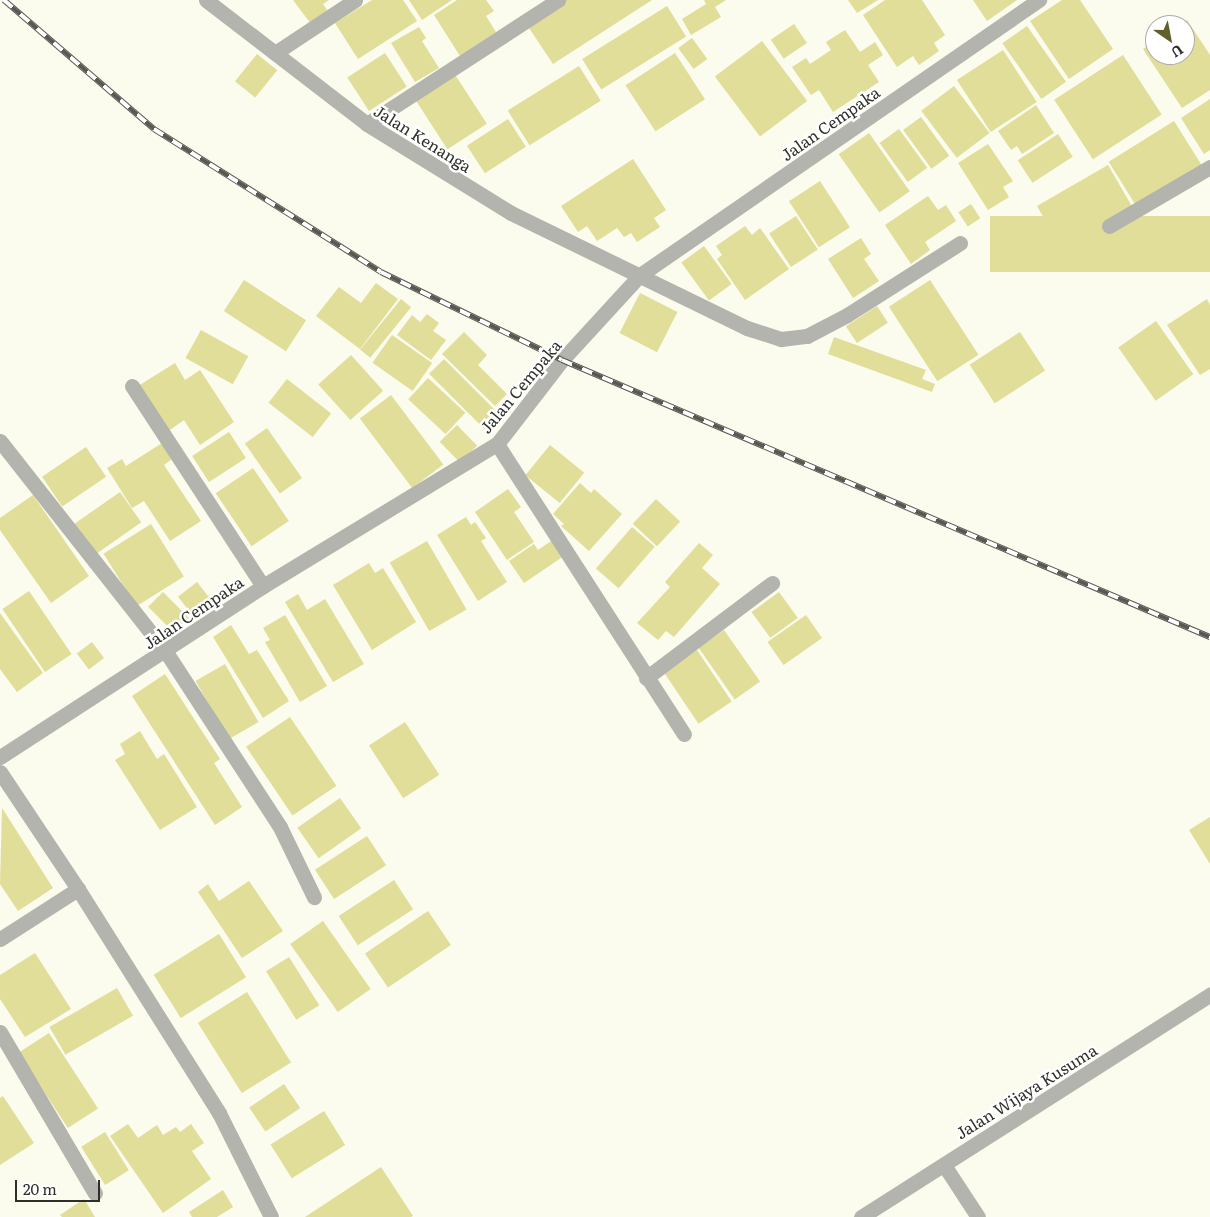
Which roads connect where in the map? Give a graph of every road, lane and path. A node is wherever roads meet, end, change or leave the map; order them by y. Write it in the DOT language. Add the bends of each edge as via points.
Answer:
graph roads {
  1 [pos="206,0"];
  2 [pos="355,0"];
  3 [pos="558,0"];
  4 [pos="1039,0"];
  5 [pos="275,53"];
  6 [pos="367,124"];
  7 [pos="1210,166"];
  8 [pos="1109,226"];
  9 [pos="960,243"];
  10 [pos="640,276"];
  11 [pos="132,386"];
  12 [pos="0,441"];
  13 [pos="496,444"];
  14 [pos="772,583"];
  15 [pos="263,586"];
  16 [pos="166,652"];
  17 [pos="646,678"];
  18 [pos="684,734"];
  19 [pos="0,757"];
  20 [pos="0,772"];
  21 [pos="78,888"];
  22 [pos="314,897"];
  23 [pos="0,939"];
  24 [pos="1210,995"];
  25 [pos="0,1032"];
  26 [pos="944,1164"];
  27 [pos="95,1193"];
  28 [pos="271,1217"];
  29 [pos="861,1217"];
  30 [pos="978,1217"];
  1 -- 5 [label="street, Jalan Kenanga"];
  2 -- 5 [label="street"];
  3 -- 6 [label="street"];
  4 -- 10 [label="street, Jalan Cempaka"];
  5 -- 6 [label="street, Jalan Kenanga"];
  6 -- 10 [label="street, Jalan Kenanga" via="511,213"];
  7 -- 8 [label="street"];
  9 -- 10 [label="street, Jalan Kenanga" via="847,315 807,336 781,339 747,328"];
  10 -- 13 [label="street, Jalan Cempaka" via="562,360"];
  11 -- 15 [label="street"];
  12 -- 16 [label="street"];
  13 -- 15 [label="street, Jalan Cempaka"];
  13 -- 17 [label="street"];
  14 -- 17 [label="street"];
  15 -- 16 [label="street, Jalan Cempaka"];
  16 -- 19 [label="street, Jalan Cempaka"];
  16 -- 22 [label="street" via="280,827"];
  17 -- 18 [label="street"];
  20 -- 21 [label="street"];
  21 -- 23 [label="street"];
  21 -- 28 [label="street" via="219,1113"];
  24 -- 26 [label="street, Jalan Wijaya Kusuma"];
  25 -- 27 [label="street"];
  26 -- 29 [label="street, Jalan Wijaya Kusuma"];
  26 -- 30 [label="street"];
}
